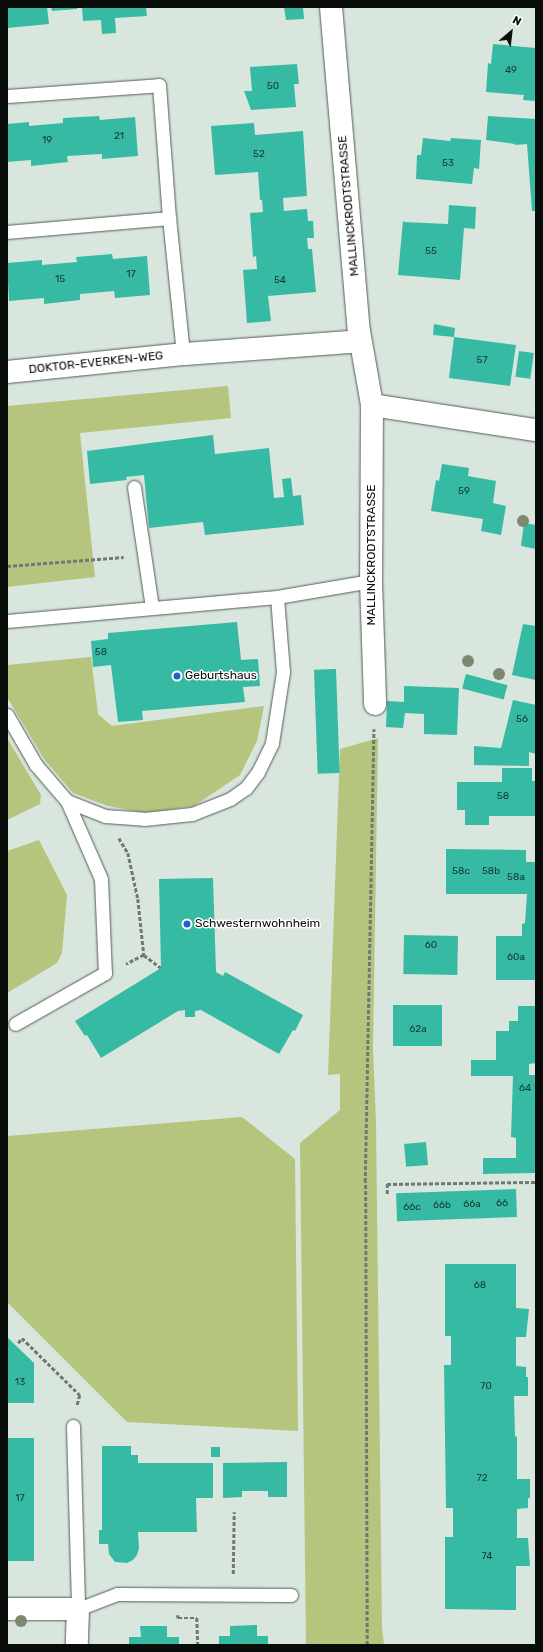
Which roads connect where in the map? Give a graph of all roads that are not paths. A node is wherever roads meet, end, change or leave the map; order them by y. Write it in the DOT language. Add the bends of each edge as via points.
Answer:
graph roads {
  1 [pos="331,7"];
  2 [pos="7,96"];
  3 [pos="169,218"];
  4 [pos="7,232"];
  5 [pos="360,341"];
  6 [pos="185,354"];
  7 [pos="7,372"];
  8 [pos="372,405"];
  9 [pos="536,430"];
  10 [pos="134,487"];
  11 [pos="371,581"];
  12 [pos="277,597"];
  13 [pos="152,608"];
  14 [pos="7,621"];
  15 [pos="374,704"];
  16 [pos="7,715"];
  17 [pos="67,800"];
  18 [pos="15,1024"];
  19 [pos="73,1426"];
  20 [pos="291,1595"];
  21 [pos="7,1609"];
  22 [pos="78,1609"];
  23 [pos="77,1645"];
  1 -- 5 [label="street, MALLINCKRODTSTRASSE"];
  2 -- 3 [label="lane" via="159,85"];
  3 -- 4 [label="lane"];
  3 -- 6 [label="lane"];
  5 -- 6 [label="street, DOKTOR-EVERKEN-WEG"];
  5 -- 8 [label="street, MALLINCKRODTSTRASSE"];
  6 -- 7 [label="street, DOKTOR-EVERKEN-WEG"];
  8 -- 9 [label="street"];
  8 -- 11 [label="street, MALLINCKRODTSTRASSE"];
  10 -- 13 [label="lane"];
  11 -- 12 [label="lane"];
  11 -- 15 [label="street, MALLINCKRODTSTRASSE"];
  12 -- 13 [label="lane"];
  12 -- 17 [label="lane" via="283,672 272,743 258,772 246,788 230,799 192,814 144,819 105,816"];
  13 -- 14 [label="lane"];
  16 -- 17 [label="lane" via="36,765"];
  17 -- 18 [label="lane" via="101,879 105,973"];
  19 -- 22 [label="lane"];
  20 -- 22 [label="lane" via="117,1594"];
  21 -- 22 [label="street"];
  22 -- 23 [label="street"];
}
